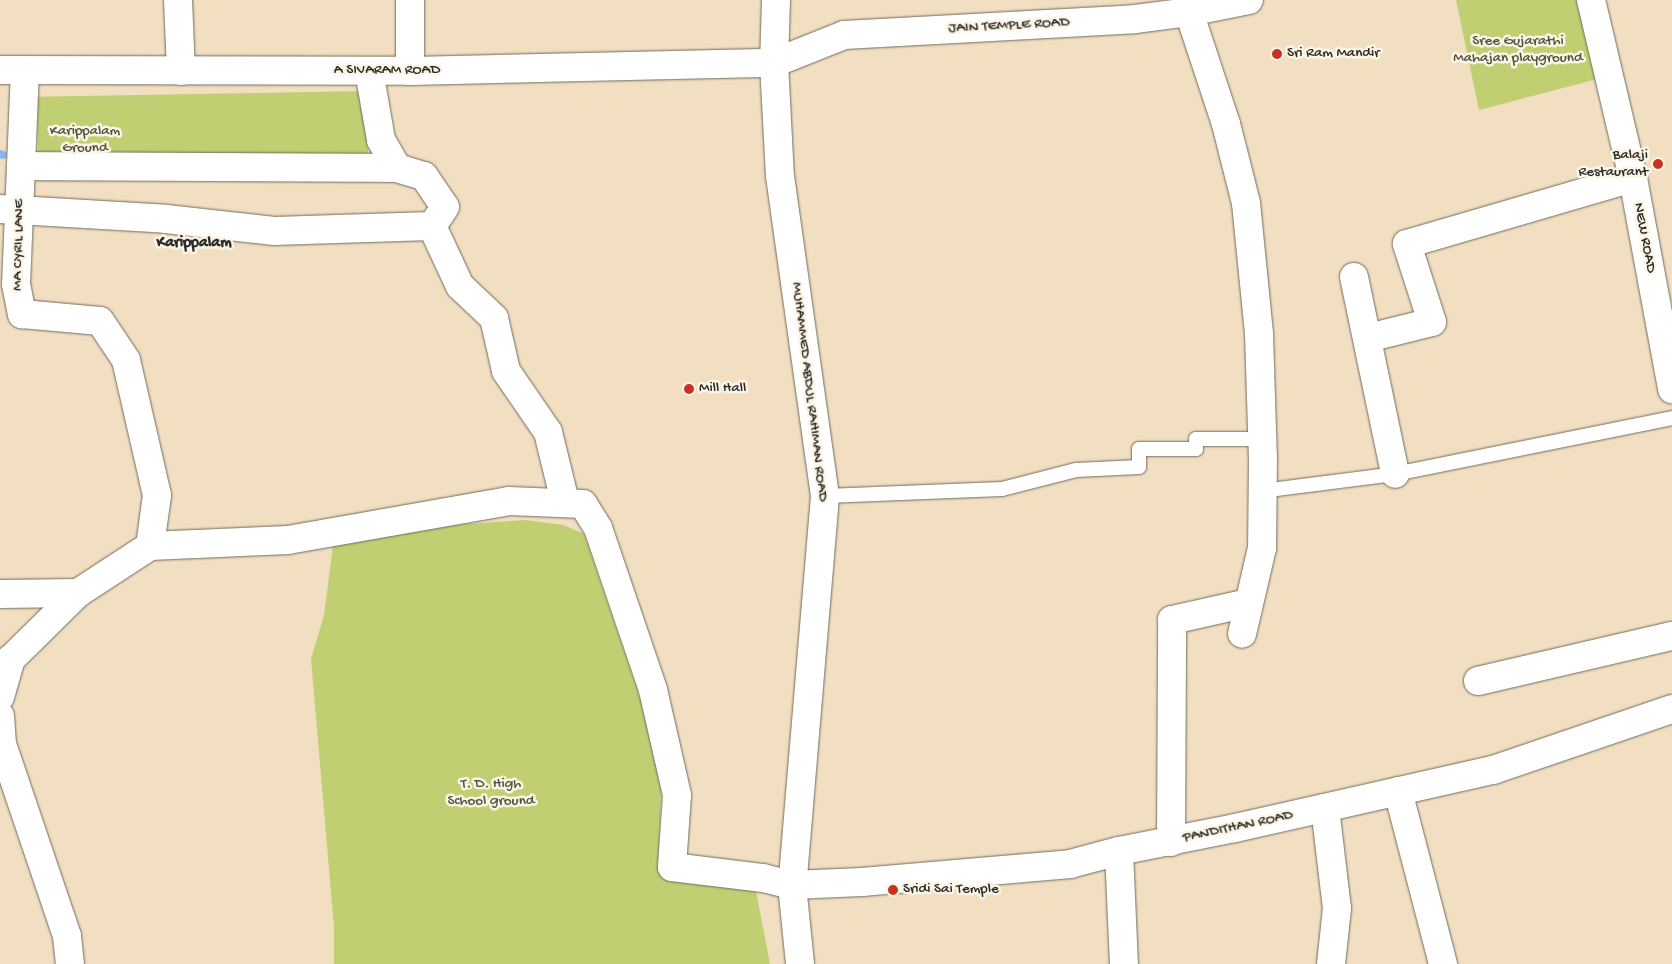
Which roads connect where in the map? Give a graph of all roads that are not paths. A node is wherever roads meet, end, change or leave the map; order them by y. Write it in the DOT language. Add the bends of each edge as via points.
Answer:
graph roads {
  1 [pos="178,0"];
  2 [pos="410,0"];
  3 [pos="776,0"];
  4 [pos="1249,0"];
  5 [pos="1592,0"];
  6 [pos="1135,9"];
  7 [pos="1189,12"];
  8 [pos="774,64"];
  9 [pos="13,70"];
  10 [pos="181,71"];
  11 [pos="369,71"];
  12 [pos="410,71"];
  13 [pos="21,166"];
  14 [pos="398,168"];
  15 [pos="1633,178"];
  16 [pos="10,208"];
  17 [pos="432,226"];
  18 [pos="1354,276"];
  19 [pos="11,313"];
  20 [pos="1368,338"];
  21 [pos="1672,389"];
  22 [pos="1672,418"];
  23 [pos="1262,439"];
  24 [pos="1396,474"];
  25 [pos="1262,491"];
  26 [pos="825,496"];
  27 [pos="565,502"];
  28 [pos="150,546"];
  29 [pos="78,593"];
  30 [pos="0,594"];
  31 [pos="1248,603"];
  32 [pos="1242,634"];
  33 [pos="1672,636"];
  34 [pos="1478,682"];
  35 [pos="0,697"];
  36 [pos="1672,709"];
  37 [pos="0,716"];
  38 [pos="1398,792"];
  39 [pos="1325,808"];
  40 [pos="1171,842"];
  41 [pos="1119,851"];
  42 [pos="792,885"];
  43 [pos="70,964"];
  44 [pos="800,964"];
  45 [pos="1124,964"];
  46 [pos="1331,964"];
  47 [pos="1443,964"];
  1 -- 10 [label="street"];
  2 -- 12 [label="street"];
  3 -- 8 [label="street, MUHAMMED ABDUL RAHIMAN ROAD"];
  4 -- 7 [label="street, JAIN TEMPLE ROAD"];
  5 -- 15 [label="street, NEW ROAD"];
  6 -- 7 [label="street, JAIN TEMPLE ROAD"];
  6 -- 8 [label="street, JAIN TEMPLE ROAD" via="844,35"];
  7 -- 23 [label="street" via="1226,124 1246,203 1259,334"];
  8 -- 12 [label="street, A SIVARAM ROAD"];
  8 -- 26 [label="street, MUHAMMED ABDUL RAHIMAN ROAD" via="780,176"];
  9 -- 10 [label="street, A SIVARAM ROAD"];
  9 -- 13 [label="street, MA CYRIL LANE"];
  10 -- 11 [label="street, A SIVARAM ROAD"];
  11 -- 12 [label="street, A SIVARAM ROAD"];
  11 -- 14 [label="street" via="381,140"];
  13 -- 14 [label="street"];
  13 -- 16 [label="street, MA CYRIL LANE"];
  14 -- 17 [label="street" via="424,176 445,207"];
  15 -- 20 [label="street" via="1407,244 1432,322"];
  15 -- 21 [label="street, NEW ROAD"];
  16 -- 17 [label="street" via="166,219 274,231"];
  16 -- 19 [label="street, MA CYRIL LANE" via="16,284"];
  17 -- 27 [label="street" via="460,286 494,318 506,371 548,432"];
  18 -- 20 [label="street"];
  19 -- 28 [label="street, MA CYRIL LANE" via="100,321 126,360 157,495"];
  20 -- 24 [label="street"];
  22 -- 24 [label="lane"];
  23 -- 25 [label="street"];
  23 -- 26 [label="lane" via="1196,439 1196,449 1140,449 1139,467 1076,470 1002,489"];
  24 -- 25 [label="lane"];
  25 -- 31 [label="street" via="1262,548"];
  26 -- 42 [label="street, MUHAMMED ABDUL RAHIMAN ROAD"];
  27 -- 28 [label="street" via="510,501 288,540"];
  27 -- 42 [label="street, PANDITHAN ROAD" via="584,504 598,528 653,690 677,795 672,867 763,878"];
  28 -- 29 [label="street"];
  29 -- 30 [label="street"];
  29 -- 35 [label="street" via="11,658"];
  31 -- 32 [label="street"];
  31 -- 40 [label="street" via="1172,620"];
  33 -- 34 [label="street"];
  36 -- 38 [label="street, PANDITHAN ROAD" via="1493,770"];
  37 -- 43 [label="street" via="2,744 67,936"];
  38 -- 39 [label="street, PANDITHAN ROAD"];
  38 -- 47 [label="street"];
  39 -- 40 [label="street, PANDITHAN ROAD"];
  39 -- 46 [label="street" via="1337,908"];
  40 -- 41 [label="street, PANDITHAN ROAD"];
  41 -- 42 [label="street, PANDITHAN ROAD" via="1070,864"];
  41 -- 45 [label="street"];
  42 -- 44 [label="street, MUHAMMED ABDUL RAHIMAN ROAD"];
}
